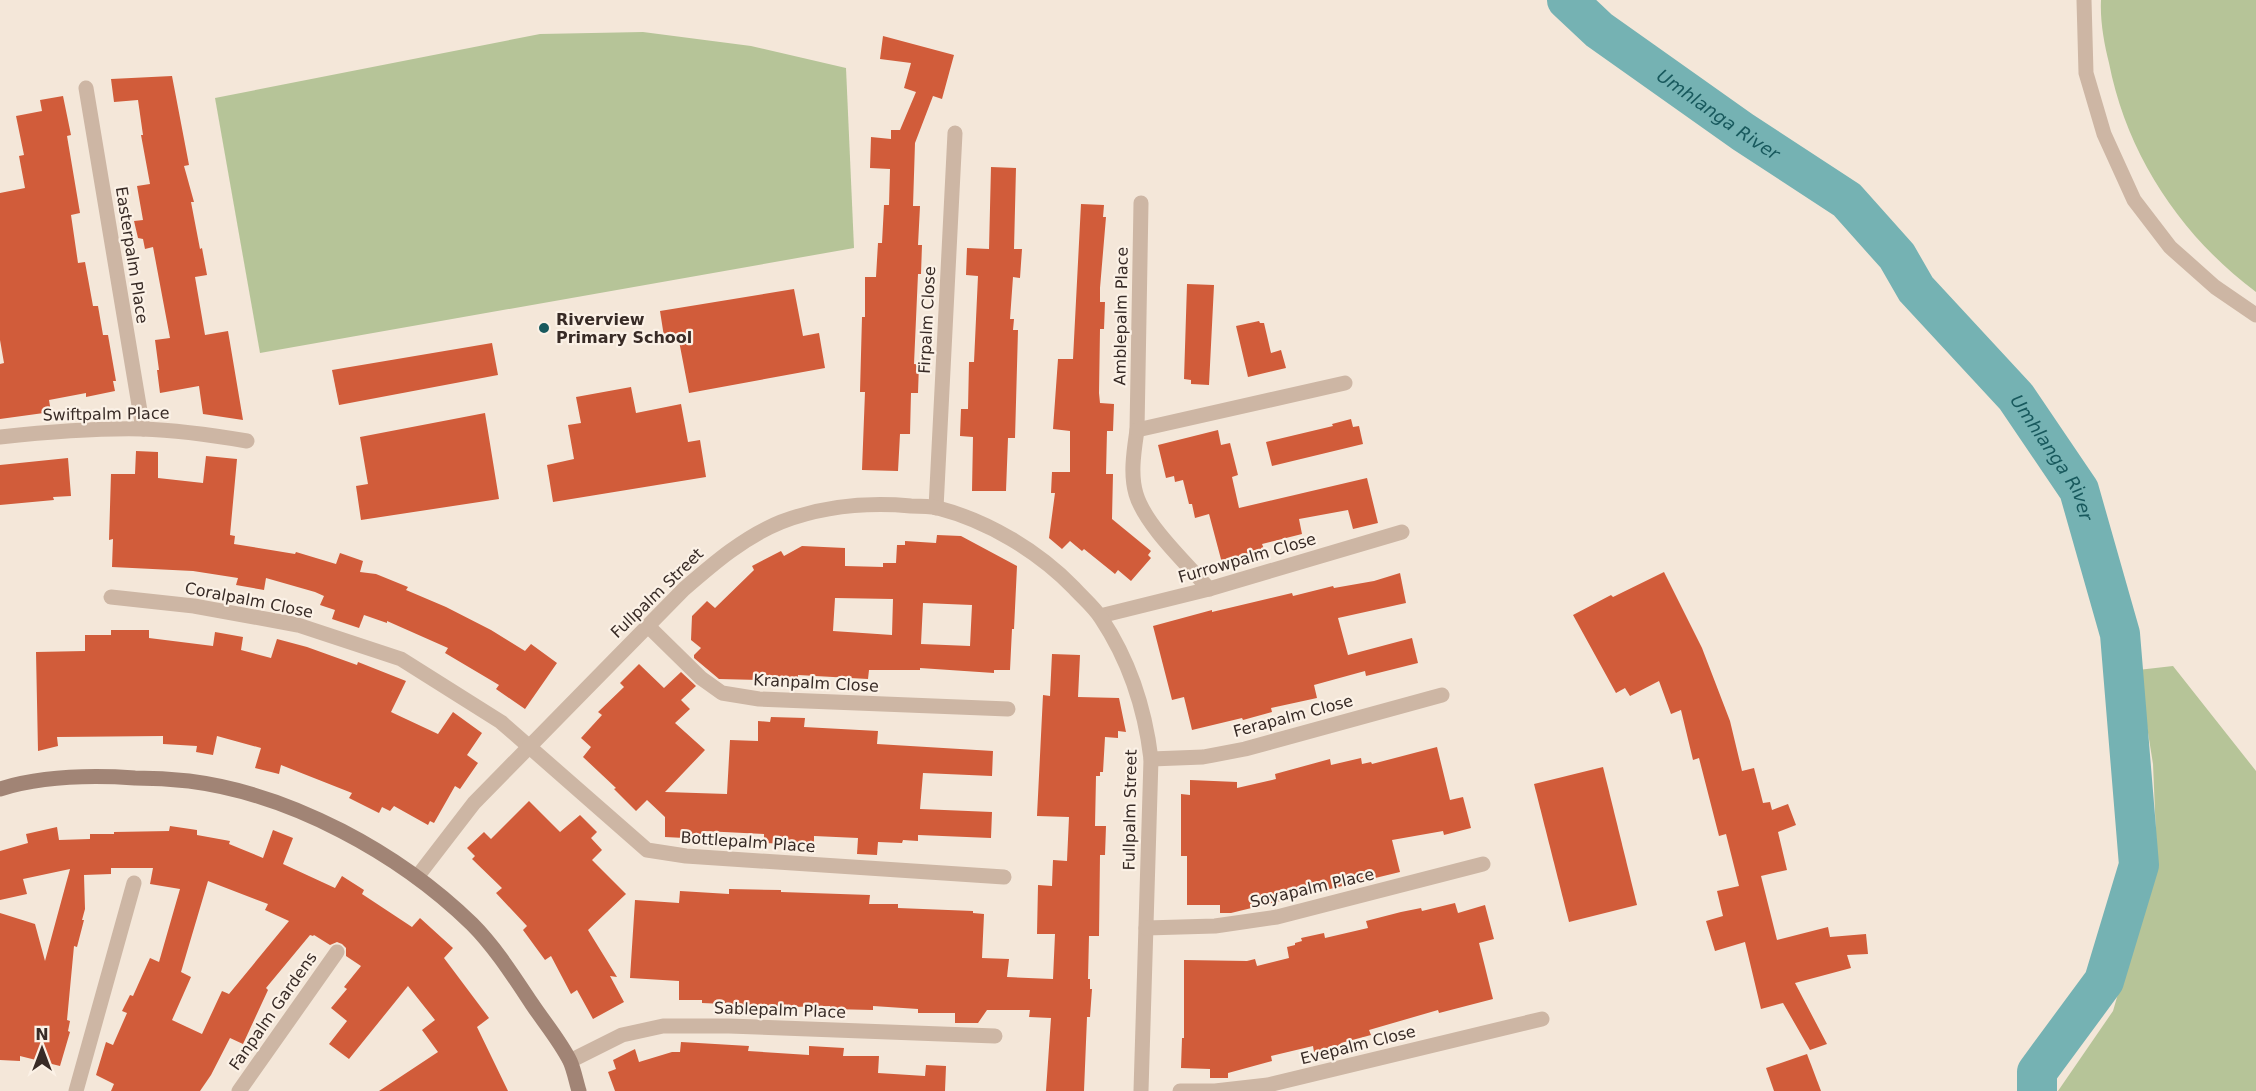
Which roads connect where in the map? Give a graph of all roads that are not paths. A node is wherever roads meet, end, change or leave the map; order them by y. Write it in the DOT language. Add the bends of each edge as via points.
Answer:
graph roads {
  1 [pos="2084,0"];
  2 [pos="86,88"];
  3 [pos="955,133"];
  4 [pos="1141,203"];
  5 [pos="2256,315"];
  6 [pos="1345,383"];
  7 [pos="143,429"];
  8 [pos="1137,430"];
  9 [pos="0,437"];
  10 [pos="247,441"];
  11 [pos="936,508"];
  12 [pos="1402,532"];
  13 [pos="1209,589"];
  14 [pos="111,597"];
  15 [pos="1100,616"];
  16 [pos="648,626"];
  17 [pos="1442,694"];
  18 [pos="1008,710"];
  19 [pos="530,746"];
  20 [pos="1151,759"];
  21 [pos="0,789"];
  22 [pos="1483,864"];
  23 [pos="417,877"];
  24 [pos="1004,877"];
  25 [pos="134,883"];
  26 [pos="1146,928"];
  27 [pos="337,952"];
  28 [pos="1542,1019"];
  29 [pos="995,1036"];
  30 [pos="570,1061"];
  31 [pos="76,1091"];
  32 [pos="239,1091"];
  33 [pos="579,1091"];
  34 [pos="1141,1091"];
  35 [pos="1180,1091"];
  1 -- 5 [label="street" via="2086,74 2104,134 2134,200 2170,247 2215,287"];
  2 -- 7 [label="street, Easterpalm Place"];
  3 -- 11 [label="street, Firpalm Close"];
  4 -- 8 [label="street, Amblepalm Place"];
  6 -- 8 [label="street"];
  7 -- 9 [label="street, Swiftpalm Place"];
  7 -- 10 [label="street, Swiftpalm Place"];
  8 -- 13 [label="street, Amblepalm Place" via="1134,476 1146,516"];
  11 -- 15 [label="street, Fullpalm Street" via="968,518 1033,552"];
  11 -- 16 [label="street, Fullpalm Street" via="859,503 819,510 780,523 721,557"];
  12 -- 13 [label="street, Furrowpalm Close"];
  13 -- 15 [label="street, Furrowpalm Close"];
  14 -- 19 [label="street, Coralpalm Close" via="194,606 297,625 401,659 501,722"];
  15 -- 20 [label="street, Fullpalm Street" via="1137,692 1147,724"];
  16 -- 18 [label="street, Kranpalm Close" via="722,693 759,699"];
  16 -- 19 [label="street, Fullpalm Street"];
  17 -- 20 [label="street, Ferapalm Close" via="1245,749 1203,757"];
  19 -- 23 [label="street, Fullpalm Street" via="474,803"];
  19 -- 24 [label="street, Bottlepalm Place" via="647,850 686,856"];
  20 -- 26 [label="street, Fullpalm Street"];
  21 -- 23 [label="street" via="112,776 190,781 263,798 301,812 350,835"];
  22 -- 26 [label="street, Soyapalm Place" via="1277,917 1215,926"];
  23 -- 30 [label="street" via="473,925"];
  25 -- 31 [label="street"];
  26 -- 34 [label="street, Fullpalm Street"];
  27 -- 32 [label="street, Fanpalm Gardens"];
  28 -- 35 [label="street, Evepalm Close" via="1268,1085"];
  29 -- 30 [label="street, Sablepalm Place" via="663,1026 622,1035"];
  30 -- 33 [label="street"];
}
